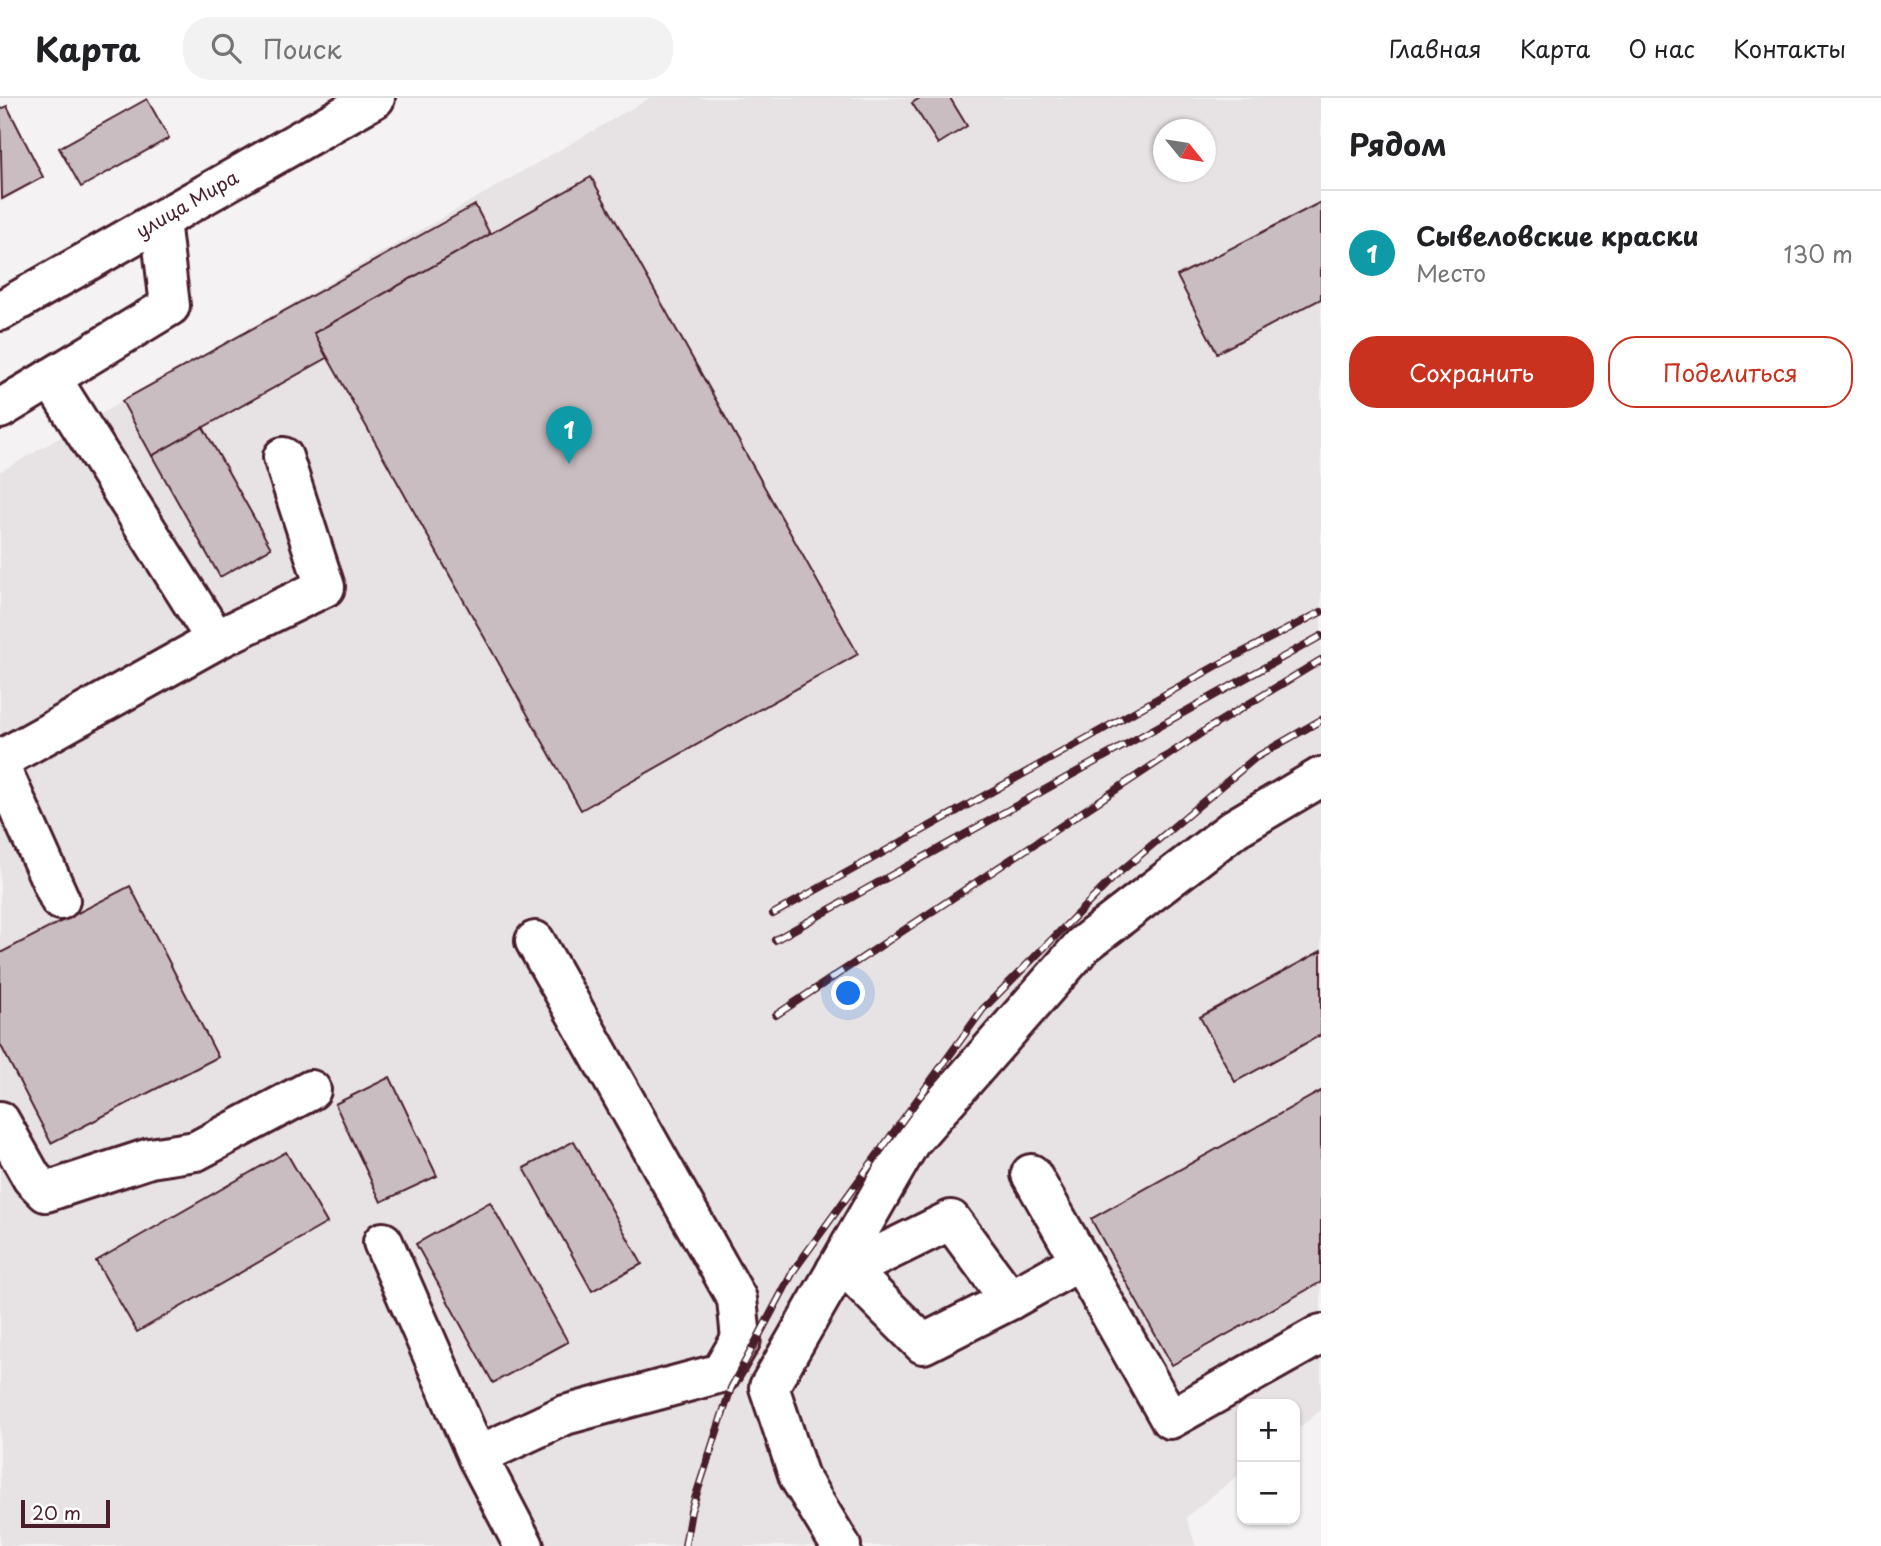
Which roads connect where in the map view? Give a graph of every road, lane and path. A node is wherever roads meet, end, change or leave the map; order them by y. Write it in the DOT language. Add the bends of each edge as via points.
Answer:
graph roads {
  1 [pos="375,98"];
  2 [pos="160,220"];
  3 [pos="0,311"];
  4 [pos="51,378"];
  5 [pos="0,409"];
  6 [pos="283,457"];
  7 [pos="216,640"];
  8 [pos="0,760"];
  9 [pos="0,766"];
  10 [pos="1321,777"];
  11 [pos="61,900"];
  12 [pos="535,942"];
  13 [pos="311,1090"];
  14 [pos="0,1121"];
  15 [pos="1031,1174"];
  16 [pos="383,1242"];
  17 [pos="1080,1261"];
  18 [pos="843,1270"];
  19 [pos="1010,1300"];
  20 [pos="1321,1334"];
  21 [pos="477,1456"];
  22 [pos="524,1546"];
  23 [pos="841,1546"];
  1 -- 2 [label="main road, улица Мира"];
  2 -- 3 [label="main road, улица Мира"];
  2 -- 4 [label="main road" via="170,306"];
  4 -- 5 [label="main road"];
  4 -- 7 [label="main road"];
  6 -- 7 [label="main road" via="325,587"];
  7 -- 8 [label="main road"];
  9 -- 11 [label="main road"];
  10 -- 18 [label="main road" via="1235,828 1083,945 910,1142"];
  12 -- 21 [label="main road" via="737,1299 741,1339 721,1373 565,1415"];
  13 -- 14 [label="main road" via="197,1151 150,1158 46,1192 32,1178"];
  15 -- 17 [label="main road"];
  16 -- 21 [label="main road"];
  17 -- 19 [label="main road"];
  17 -- 20 [label="main road" via="1170,1419"];
  18 -- 19 [label="main road" via="923,1344"];
  18 -- 19 [label="main road" via="951,1220"];
  18 -- 23 [label="main road" via="769,1387 799,1477"];
  21 -- 22 [label="main road"];
}
